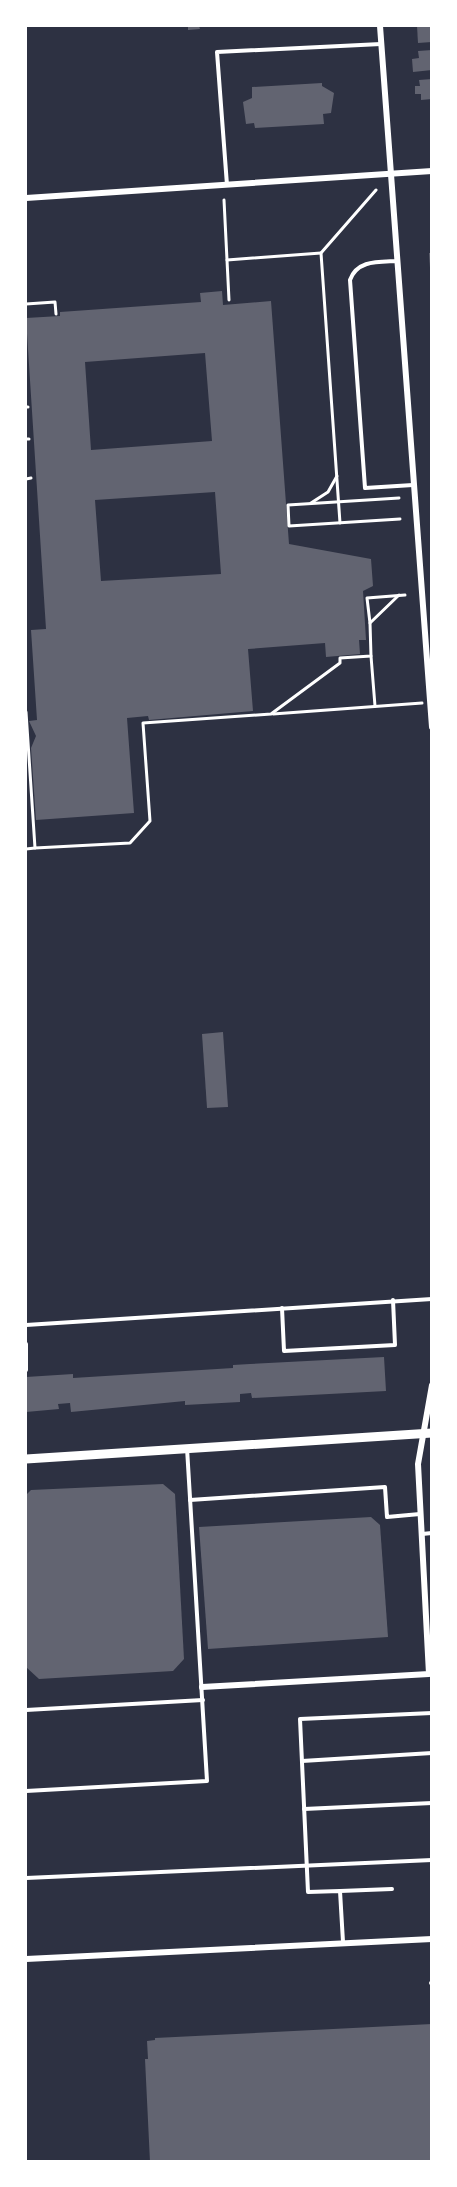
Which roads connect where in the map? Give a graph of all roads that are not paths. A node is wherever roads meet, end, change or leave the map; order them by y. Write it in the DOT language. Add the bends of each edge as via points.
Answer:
graph roads {
  1 [pos="380,26"];
  2 [pos="381,44"];
  3 [pos="432,171"];
  4 [pos="391,174"];
  5 [pos="227,184"];
  6 [pos="26,198"];
  7 [pos="397,261"];
  8 [pos="413,485"];
  9 [pos="432,728"];
  10 [pos="432,1299"];
  11 [pos="393,1300"];
  12 [pos="282,1308"];
  13 [pos="26,1325"];
  14 [pos="26,1344"];
  15 [pos="26,1370"];
  16 [pos="432,1385"];
  17 [pos="428,1433"];
  18 [pos="187,1449"];
  19 [pos="26,1459"];
  20 [pos="190,1500"];
  21 [pos="420,1514"];
  22 [pos="432,1533"];
  23 [pos="422,1534"];
  24 [pos="430,1666"];
  25 [pos="202,1687"];
  26 [pos="203,1700"];
  27 [pos="26,1710"];
  28 [pos="432,1713"];
  29 [pos="432,1753"];
  30 [pos="302,1761"];
  31 [pos="26,1791"];
  32 [pos="432,1803"];
  33 [pos="304,1809"];
  34 [pos="432,1860"];
  35 [pos="307,1864"];
  36 [pos="26,1878"];
  37 [pos="392,1889"];
  38 [pos="340,1891"];
  39 [pos="432,1939"];
  40 [pos="343,1942"];
  41 [pos="26,1959"];
  1 -- 2 [label="street"];
  2 -- 4 [label="street"];
  2 -- 5 [label="lane" via="217,52"];
  3 -- 4 [label="street"];
  4 -- 5 [label="street"];
  4 -- 7 [label="street"];
  5 -- 6 [label="street"];
  7 -- 8 [label="street"];
  7 -- 8 [label="lane" via="357,268 350,280 351,304 365,488"];
  8 -- 9 [label="street"];
  10 -- 11 [label="lane"];
  11 -- 12 [label="lane"];
  11 -- 12 [label="lane" via="395,1345 284,1352"];
  12 -- 13 [label="lane"];
  14 -- 15 [label="lane"];
  16 -- 17 [label="street"];
  17 -- 18 [label="street"];
  17 -- 21 [label="street" via="418,1464"];
  18 -- 19 [label="street"];
  18 -- 20 [label="lane"];
  20 -- 21 [label="lane" via="385,1488 387,1516"];
  20 -- 25 [label="lane"];
  21 -- 23 [label="street"];
  22 -- 23 [label="lane"];
  23 -- 24 [label="street"];
  24 -- 25 [label="street" via="429,1674"];
  25 -- 26 [label="lane"];
  26 -- 27 [label="lane"];
  26 -- 31 [label="lane" via="207,1781"];
  28 -- 30 [label="lane" via="300,1719"];
  29 -- 30 [label="lane"];
  30 -- 33 [label="lane"];
  32 -- 33 [label="lane"];
  33 -- 35 [label="lane"];
  34 -- 35 [label="lane"];
  35 -- 36 [label="lane"];
  35 -- 38 [label="lane" via="308,1892"];
  37 -- 38 [label="lane"];
  38 -- 40 [label="lane"];
  39 -- 40 [label="street"];
  40 -- 41 [label="street"];
}
